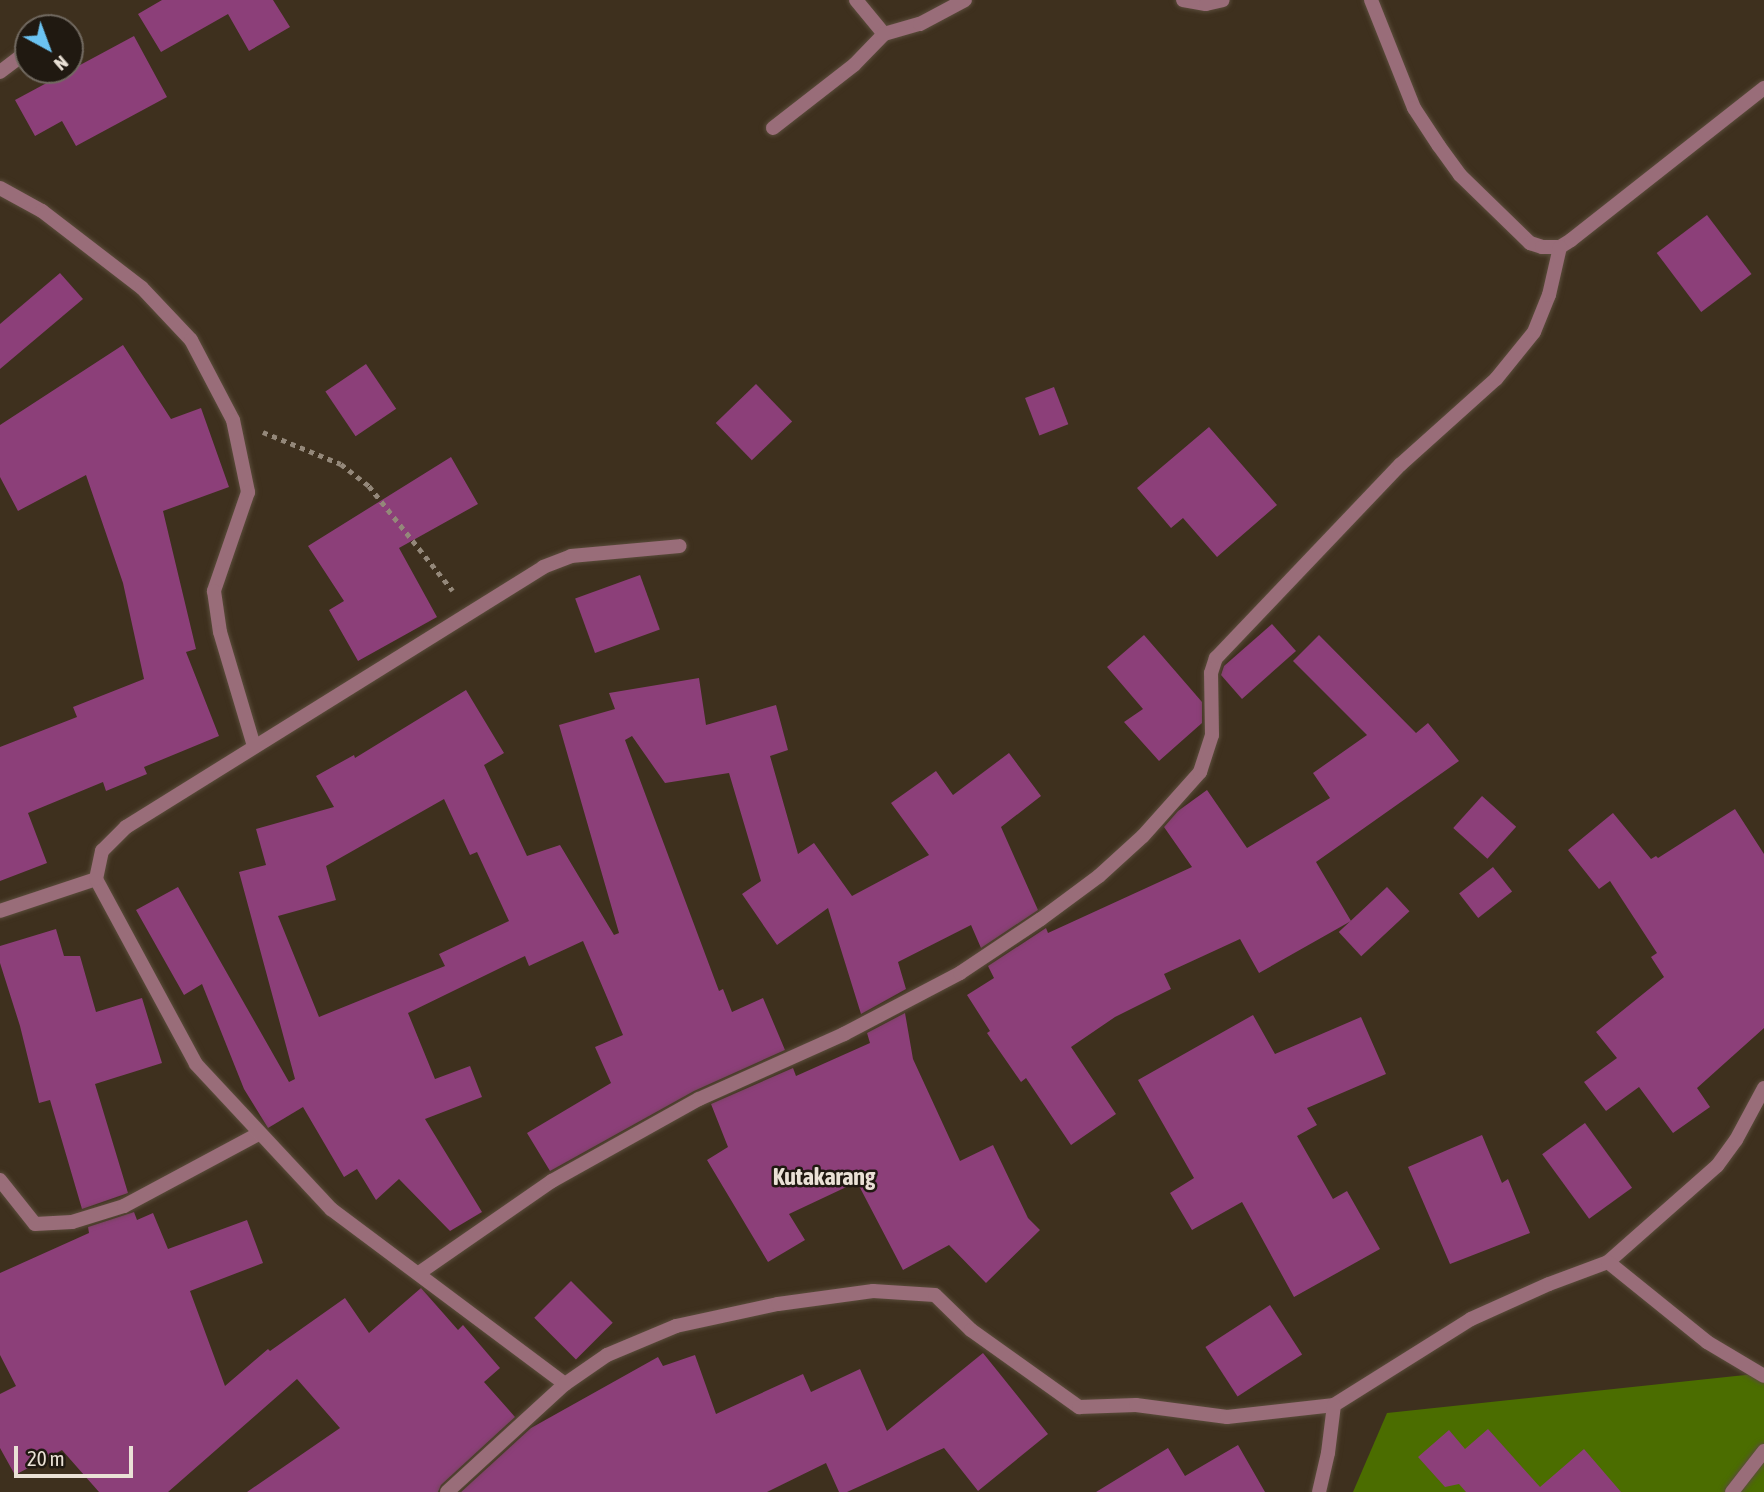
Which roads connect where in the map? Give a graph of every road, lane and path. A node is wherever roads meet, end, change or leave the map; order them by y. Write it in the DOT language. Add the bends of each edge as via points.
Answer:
graph roads {
  1 [pos="856,0"];
  2 [pos="965,0"];
  3 [pos="1183,0"];
  4 [pos="1223,0"];
  5 [pos="1371,0"];
  6 [pos="884,34"];
  7 [pos="1764,88"];
  8 [pos="773,128"];
  9 [pos="0,188"];
  10 [pos="1560,247"];
  11 [pos="233,420"];
  12 [pos="680,546"];
  13 [pos="471,613"];
  14 [pos="254,746"];
  15 [pos="96,879"];
  16 [pos="0,911"];
  17 [pos="1764,1088"];
  18 [pos="260,1133"];
  19 [pos="0,1180"];
  20 [pos="1608,1262"];
  21 [pos="419,1273"];
  22 [pos="1764,1376"];
  23 [pos="565,1384"];
  24 [pos="1334,1405"];
  25 [pos="1764,1451"];
  26 [pos="447,1492"];
  27 [pos="1320,1492"];
  28 [pos="1732,1492"];
  1 -- 6 [label="street"];
  2 -- 6 [label="street" via="920,24"];
  3 -- 4 [label="street" via="1206,5"];
  5 -- 10 [label="street" via="1415,108 1460,176 1530,243"];
  6 -- 8 [label="street" via="854,65"];
  7 -- 10 [label="street"];
  9 -- 11 [label="street" via="42,211 142,288 191,340"];
  10 -- 21 [label="street" via="1549,295 1534,332 1496,379 1400,465 1216,658 1211,673 1212,735 1200,772 1143,836 1099,876 960,973 844,1034 699,1099 552,1181"];
  11 -- 13 [label="path" via="341,464 369,486"];
  11 -- 14 [label="street" via="248,492 214,591 220,632"];
  12 -- 13 [label="street" via="571,556 543,567"];
  13 -- 14 [label="street"];
  14 -- 15 [label="street" via="126,827 102,850"];
  15 -- 16 [label="street"];
  15 -- 18 [label="street" via="196,1064"];
  17 -- 20 [label="street" via="1717,1166"];
  18 -- 19 [label="street" via="124,1206 72,1222 36,1223"];
  18 -- 21 [label="street" via="331,1209"];
  20 -- 22 [label="street" via="1707,1342"];
  20 -- 24 [label="street" via="1471,1319"];
  21 -- 23 [label="street"];
  23 -- 24 [label="street" via="607,1355 677,1326 873,1290 935,1295 971,1329 1079,1407 1136,1405 1227,1417"];
  23 -- 26 [label="street"];
  24 -- 27 [label="street"];
  25 -- 28 [label="street"];
}
